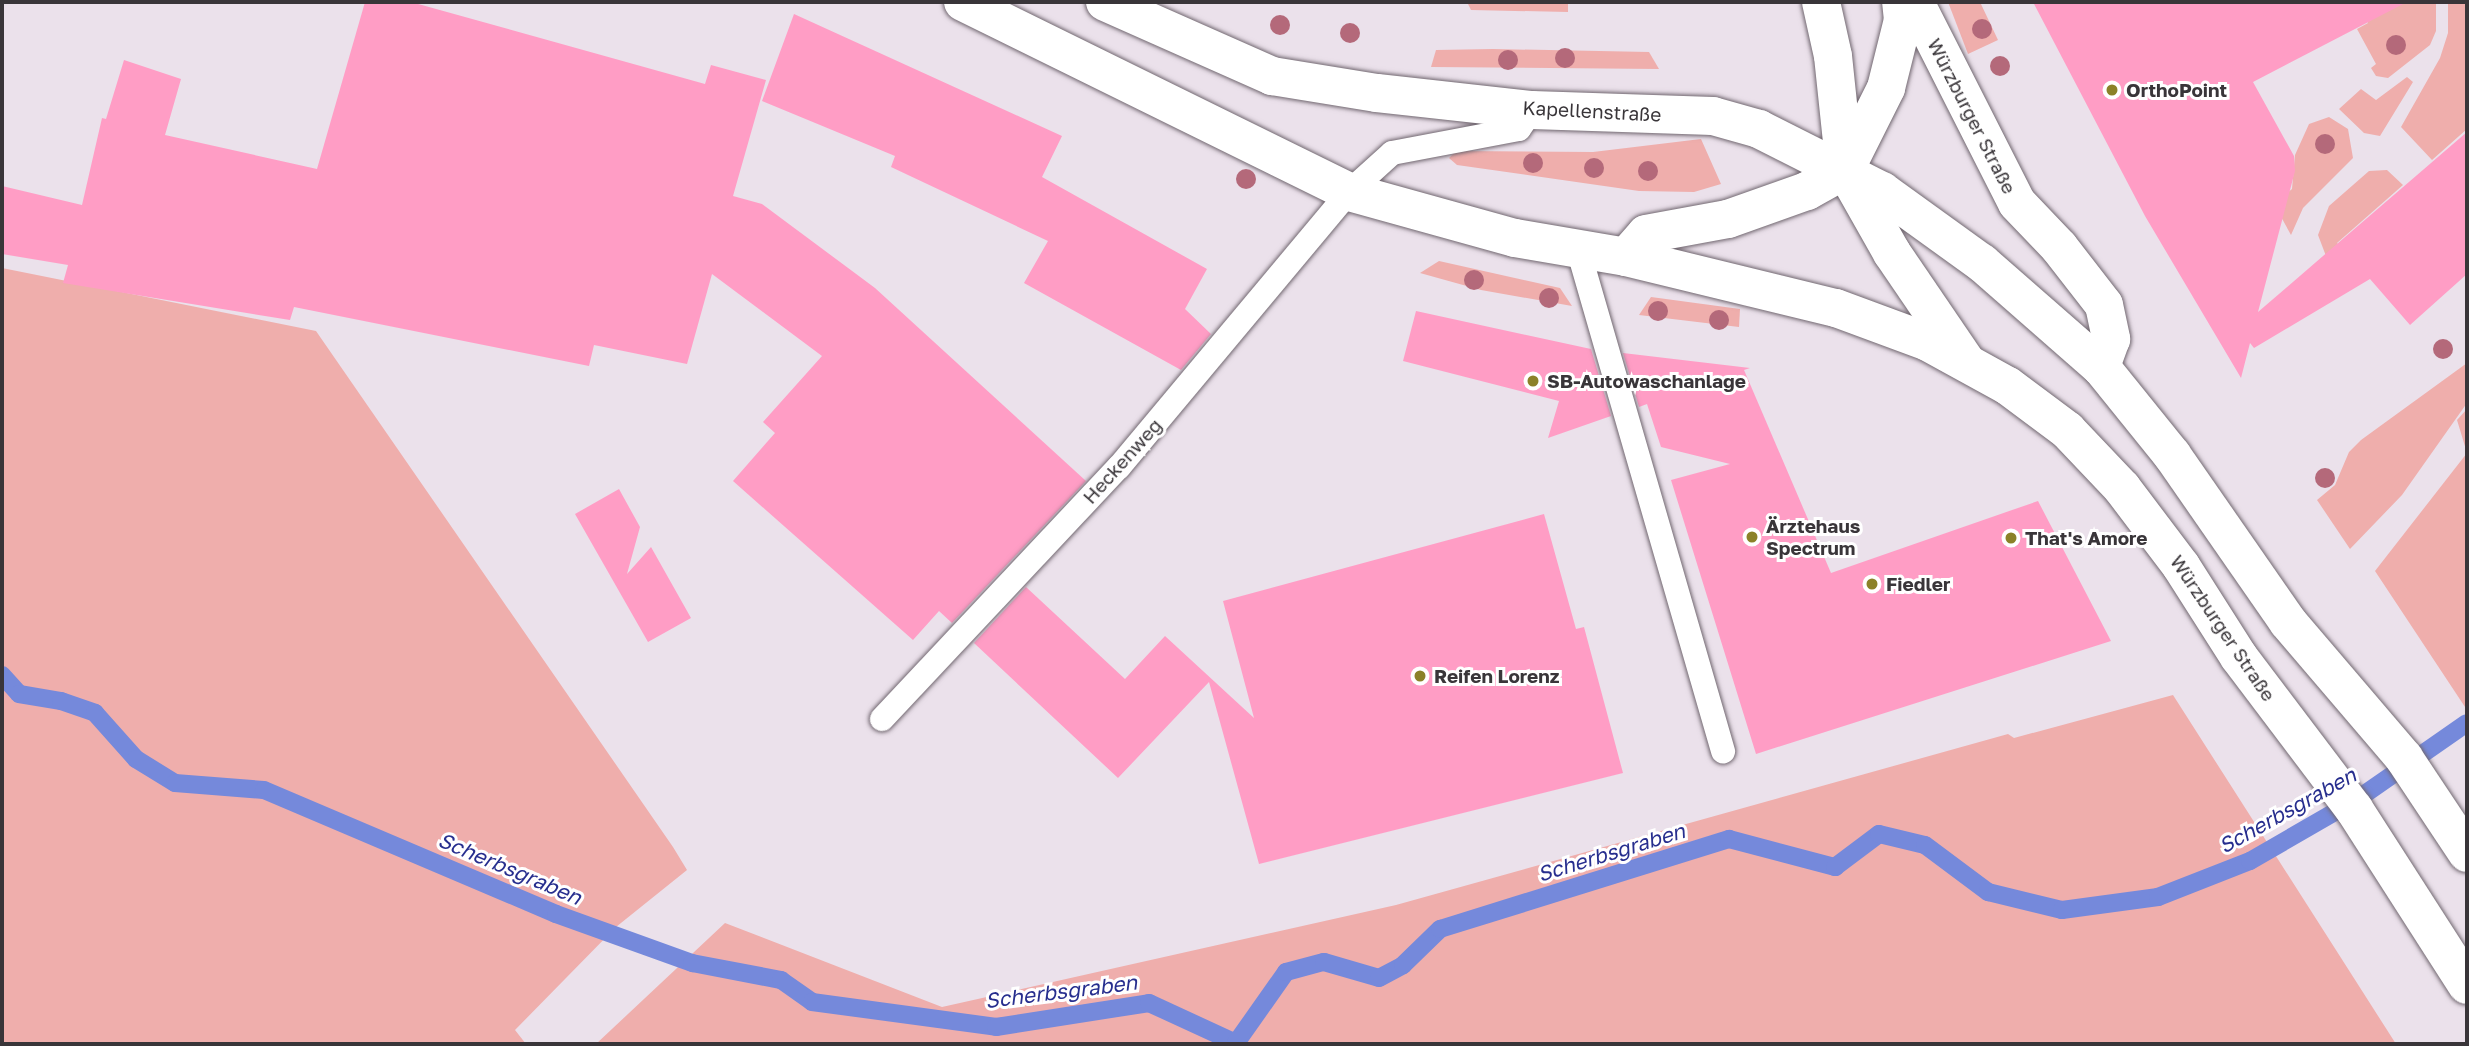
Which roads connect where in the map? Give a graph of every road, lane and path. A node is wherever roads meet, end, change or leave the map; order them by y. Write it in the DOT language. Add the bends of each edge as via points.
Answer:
graph roads {
  1 [pos="963,2"];
  2 [pos="1105,2"];
  3 [pos="1822,2"];
  4 [pos="1901,2"];
  5 [pos="1915,2"];
  6 [pos="1532,110"];
  7 [pos="1845,170"];
  8 [pos="1349,192"];
  9 [pos="1578,249"];
  10 [pos="1626,257"];
  11 [pos="1965,360"];
  12 [pos="2101,367"];
  13 [pos="882,719"];
  14 [pos="1723,751"];
  15 [pos="2467,853"];
  16 [pos="2467,985"];
  1 -- 8 [label="main road"];
  2 -- 6 [label="main road, Kapellenstraße" via="1272,76"];
  3 -- 7 [label="main road, Würzburger Straße" via="1833,56"];
  4 -- 7 [label="main road, Würzburger Straße" via="1903,20 1886,88"];
  5 -- 12 [label="main road, Würzburger Straße" via="2017,203 2104,305 2111,339"];
  6 -- 7 [label="main road, Kapellenstraße" via="1713,116 1759,129"];
  6 -- 8 [label="lane, Heckenweg" via="1519,129 1392,153"];
  7 -- 10 [label="main road" via="1807,191 1737,217 1646,234"];
  7 -- 11 [label="main road, Würzburger Straße" via="1892,253"];
  7 -- 12 [label="main road" via="1982,263"];
  8 -- 9 [label="main road" via="1404,210"];
  8 -- 13 [label="lane, Heckenweg" via="1119,467"];
  9 -- 10 [label="main road"];
  9 -- 14 [label="lane"];
  10 -- 11 [label="main road" via="1836,308"];
  11 -- 16 [label="main road, Würzburger Straße" via="2067,430 2122,488 2354,809"];
  12 -- 15 [label="main road" via="2172,455 2288,622 2404,758"];
}
